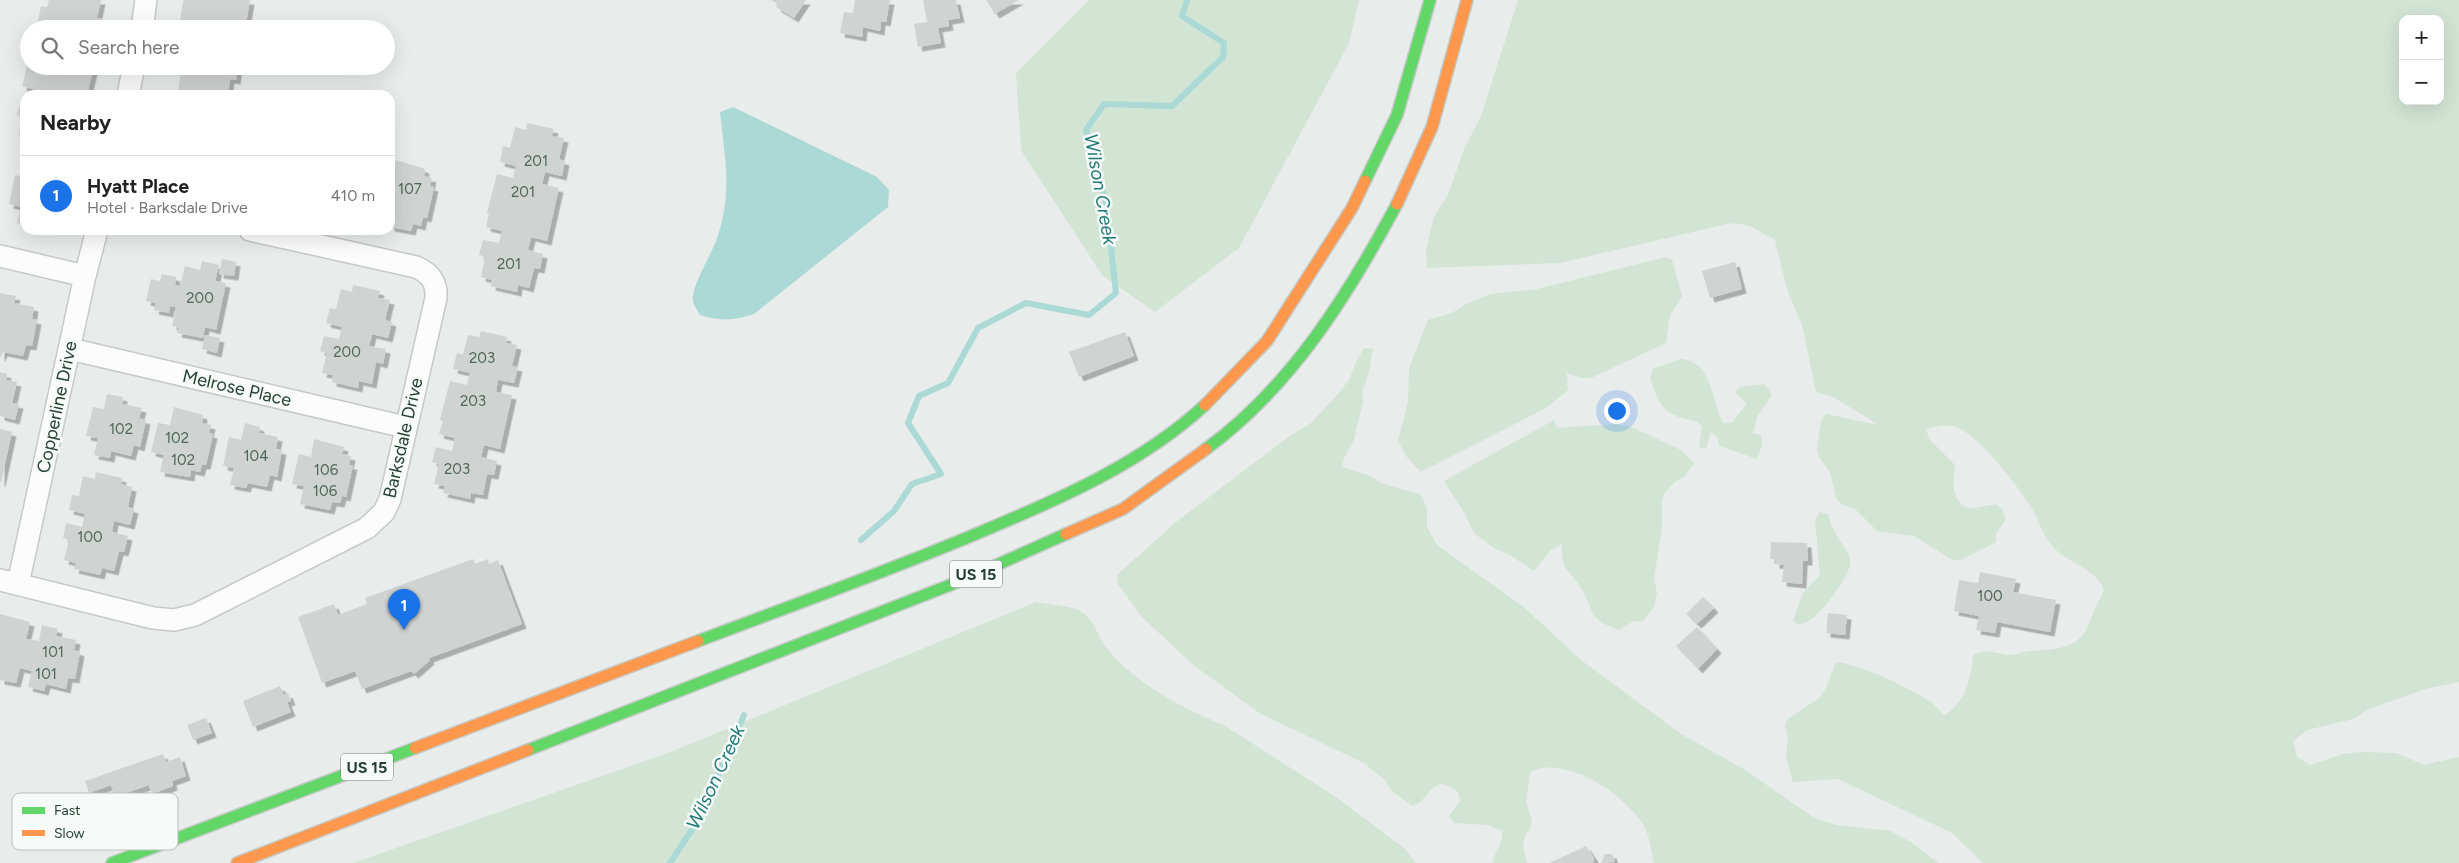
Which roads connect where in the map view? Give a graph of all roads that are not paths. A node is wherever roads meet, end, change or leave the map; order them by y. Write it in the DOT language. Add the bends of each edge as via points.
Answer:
graph roads {
  1 [pos="146,0"];
  2 [pos="1430,0"];
  3 [pos="1468,0"];
  4 [pos="143,20"];
  5 [pos="132,75"];
  6 [pos="129,90"];
  7 [pos="96,235"];
  8 [pos="272,235"];
  9 [pos="0,256"];
  10 [pos="84,276"];
  11 [pos="70,348"];
  12 [pos="405,427"];
  13 [pos="9,582"];
  14 [pos="178,838"];
  15 [pos="146,850"];
  16 [pos="112,863"];
  17 [pos="237,863"];
  1 -- 4 [label="street"];
  2 -- 14 [label="highway, US 15" via="1397,115 1352,208 1267,341 1204,406 1168,437 1104,476 944,548"];
  3 -- 17 [label="highway, US 15" via="1432,127 1399,200 1361,270 1298,361 1229,432 1123,509 963,580"];
  5 -- 6 [label="street"];
  7 -- 10 [label="street, Copperline Drive"];
  8 -- 12 [label="street, Barksdale Drive" via="416,267 430,276 437,289 436,298"];
  9 -- 10 [label="street"];
  10 -- 11 [label="street, Copperline Drive"];
  11 -- 12 [label="street, Melrose Place"];
  11 -- 13 [label="street, Copperline Drive"];
  12 -- 13 [label="street, Barksdale Drive" via="390,499 377,520 352,536 195,615 174,620 153,618"];
  15 -- 16 [label="highway, US 15"];
}
